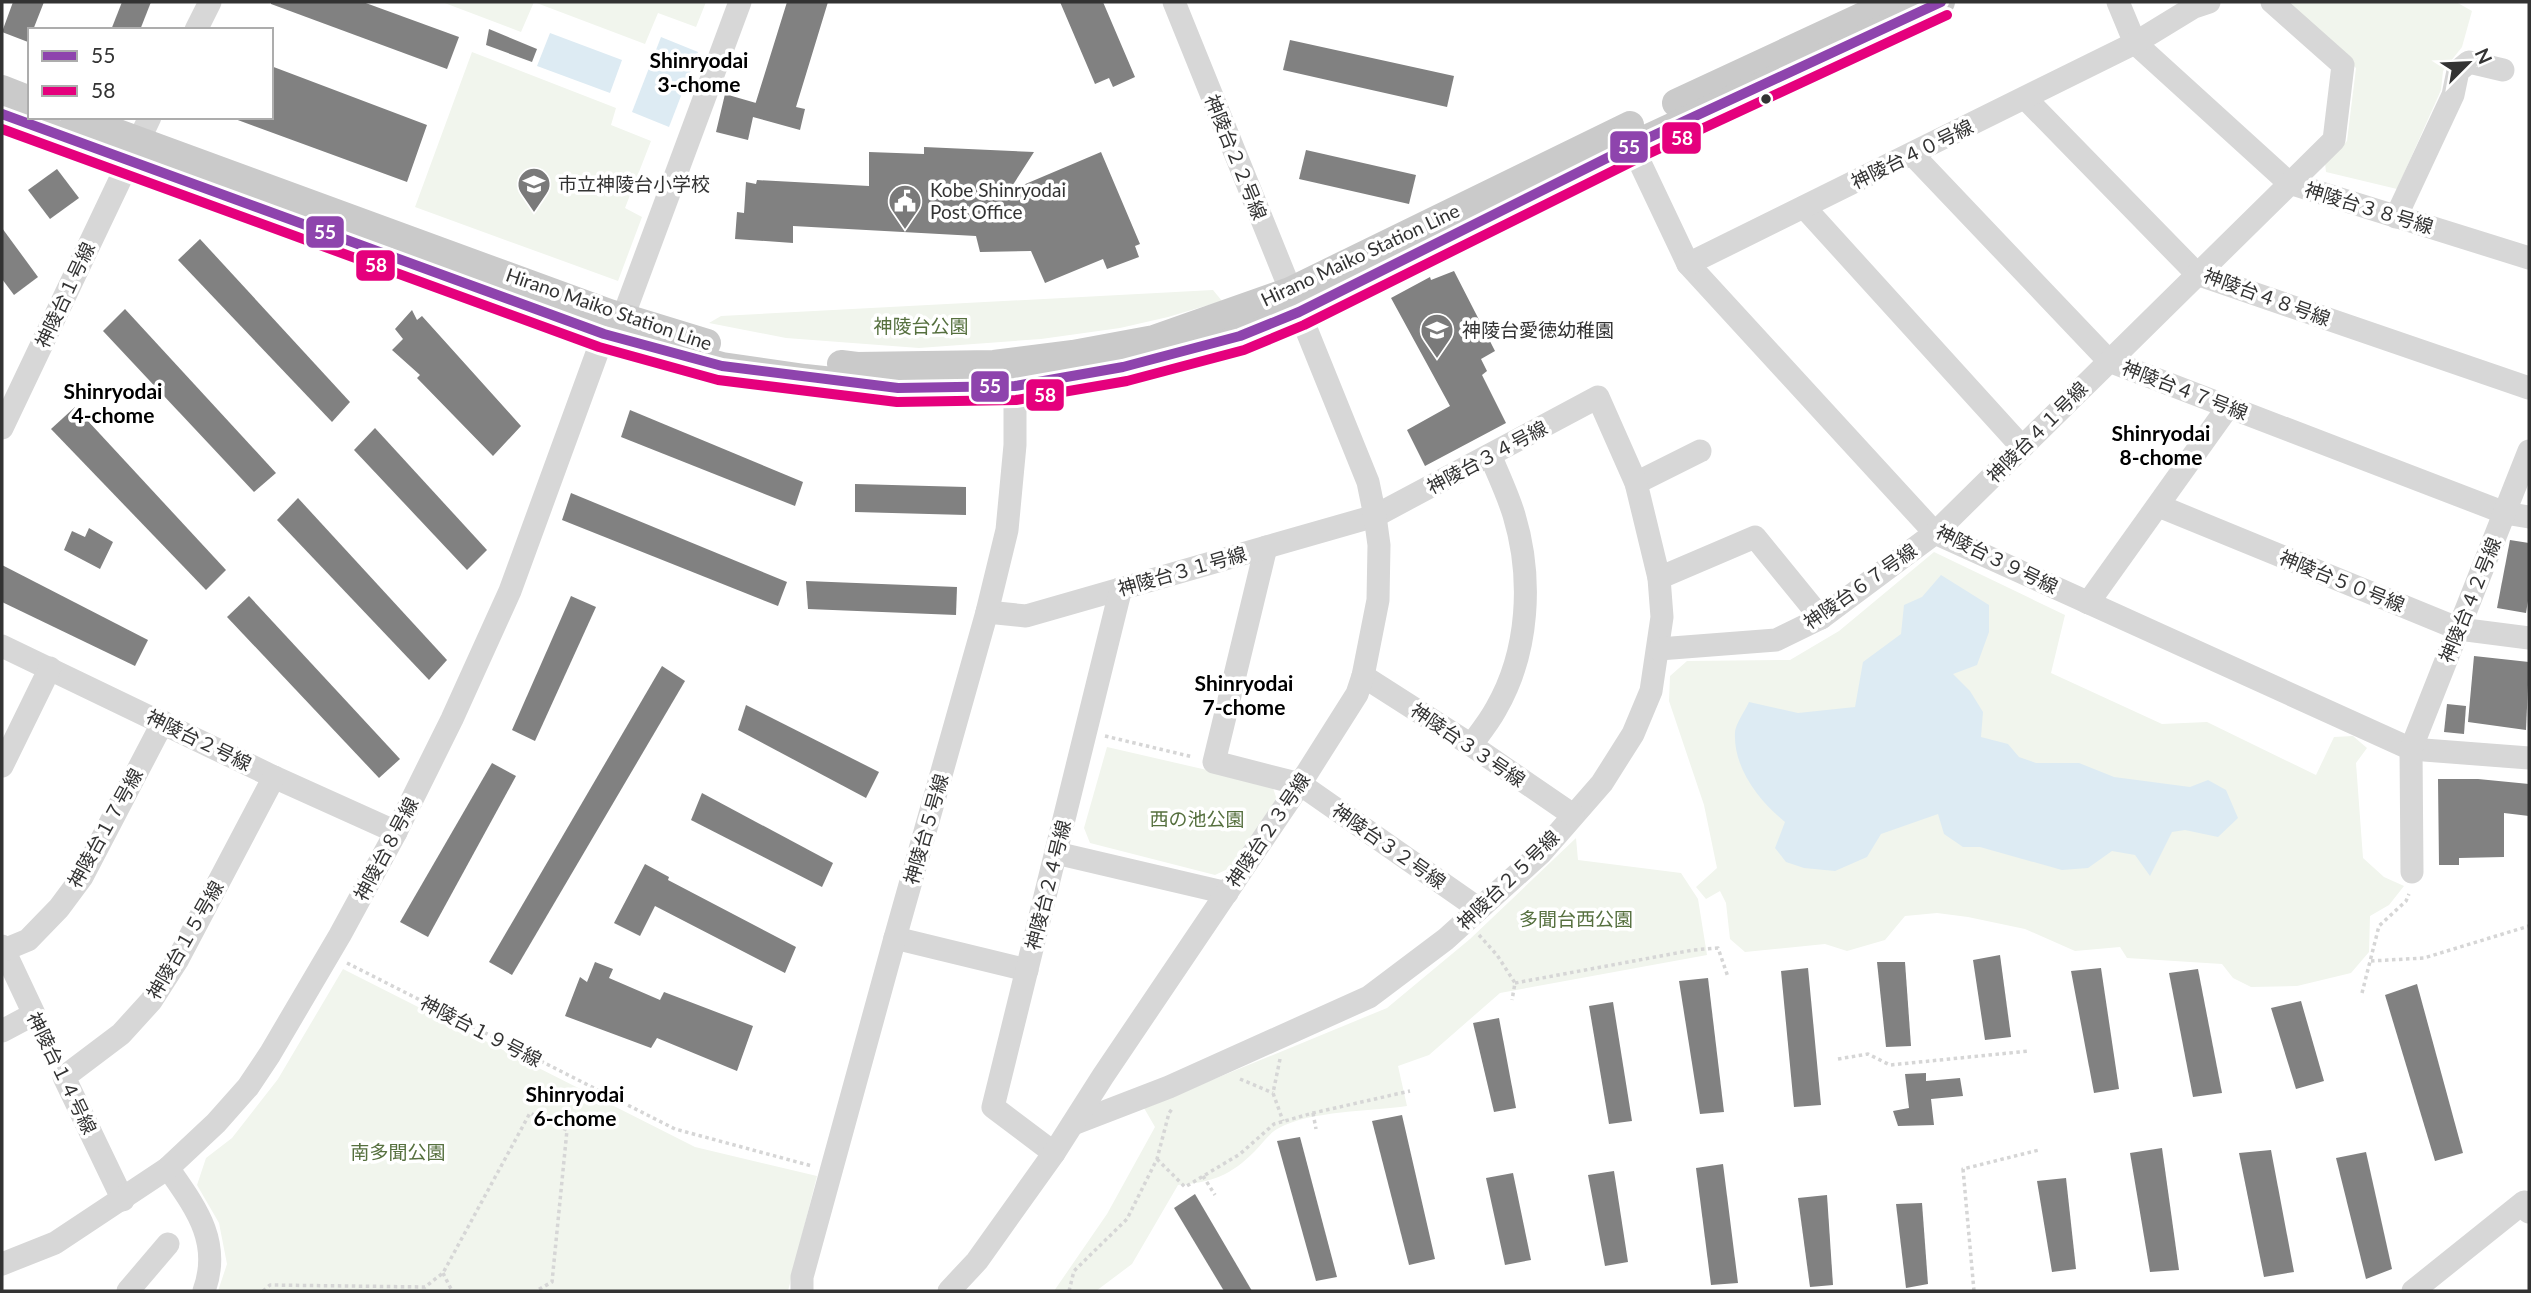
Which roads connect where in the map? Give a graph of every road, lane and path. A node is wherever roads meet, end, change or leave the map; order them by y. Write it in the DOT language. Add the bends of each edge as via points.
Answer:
graph roads {
  1 [pos="210,2"];
  2 [pos="740,2"];
  3 [pos="1174,2"];
  4 [pos="1893,2"];
  5 [pos="1941,2"];
  6 [pos="2118,2"];
  7 [pos="2208,2"];
  8 [pos="2272,2"];
  9 [pos="197,28"];
  10 [pos="2135,43"];
  11 [pos="2503,70"];
  12 [pos="2,89"];
  13 [pos="2025,98"];
  14 [pos="28,99"];
  15 [pos="2,114"];
  16 [pos="77,119"];
  17 [pos="149,119"];
  18 [pos="1628,136"];
  19 [pos="133,152"];
  20 [pos="1912,154"];
  21 [pos="2289,183"];
  22 [pos="1804,207"];
  23 [pos="2396,216"];
  24 [pos="2529,258"];
  25 [pos="1688,264"];
  26 [pos="2197,274"];
  27 [pos="1295,302"];
  28 [pos="612,321"];
  29 [pos="2109,361"];
  30 [pos="1013,374"];
  31 [pos="2529,388"];
  32 [pos="1598,397"];
  33 [pos="2228,407"];
  34 [pos="2,428"];
  35 [pos="2022,447"];
  36 [pos="1700,451"];
  37 [pos="2529,451"];
  38 [pos="1490,455"];
  39 [pos="1636,483"];
  40 [pos="2159,506"];
  41 [pos="2505,513"];
  42 [pos="1375,516"];
  43 [pos="2529,517"];
  44 [pos="1935,533"];
  45 [pos="1266,547"];
  46 [pos="1659,578"];
  47 [pos="1121,588"];
  48 [pos="2088,603"];
  49 [pos="988,612"];
  50 [pos="1821,618"];
  51 [pos="2459,629"];
  52 [pos="2529,638"];
  53 [pos="2,646"];
  54 [pos="1659,649"];
  55 [pos="50,668"];
  56 [pos="1363,676"];
  57 [pos="163,722"];
  58 [pos="1086,732"];
  59 [pos="1471,745"];
  60 [pos="2411,749"];
  61 [pos="2529,758"];
  62 [pos="1214,762"];
  63 [pos="2,766"];
  64 [pos="274,777"];
  65 [pos="1300,784"];
  66 [pos="1573,815"];
  67 [pos="396,832"];
  68 [pos="1056,853"];
  69 [pos="2412,872"];
  70 [pos="1227,893"];
  71 [pos="1472,915"];
  72 [pos="2529,926"];
  73 [pos="895,938"];
  74 [pos="3,948"];
  75 [pos="330,954"];
  76 [pos="2371,961"];
  77 [pos="1027,970"];
  78 [pos="1728,977"];
  79 [pos="1515,983"];
  80 [pos="2362,993"];
  81 [pos="1512,1000"];
  82 [pos="34,1014"];
  83 [pos="2,1031"];
  84 [pos="2029,1051"];
  85 [pos="1280,1059"];
  86 [pos="1838,1059"];
  87 [pos="64,1077"];
  88 [pos="1237,1078"];
  89 [pos="1410,1091"];
  90 [pos="1273,1093"];
  91 [pos="1176,1105"];
  92 [pos="1313,1112"];
  93 [pos="1283,1121"];
  94 [pos="1073,1124"];
  95 [pos="1316,1129"];
  96 [pos="2039,1150"];
  97 [pos="1054,1153"];
  98 [pos="1157,1159"];
  99 [pos="168,1168"];
  100 [pos="831,1172"];
  101 [pos="1203,1176"];
  102 [pos="1215,1195"];
  103 [pos="123,1200"];
  104 [pos="2529,1212"];
  105 [pos="168,1244"];
  106 [pos="4,1258"];
  107 [pos="443,1273"];
  108 [pos="2423,1288"];
  109 [pos="426,1289"];
  110 [pos="128,1291"];
  111 [pos="204,1291"];
  112 [pos="263,1291"];
  113 [pos="452,1291"];
  114 [pos="536,1291"];
  115 [pos="802,1291"];
  116 [pos="949,1291"];
  117 [pos="1069,1291"];
  118 [pos="1974,1291"];
  1 -- 9 [label="street"];
  2 -- 28 [label="street, 神陵台８号線"];
  3 -- 27 [label="street, 神陵台２２号線"];
  4 -- 18 [label="main road, Hirano Maiko Station Line"];
  5 -- 18 [label="main road, Hirano Maiko Station Line"];
  6 -- 10 [label="street, 神陵台３８号線"];
  7 -- 10 [label="street, 神陵台４０号線"];
  8 -- 21 [label="street, 神陵台４１号線" via="2343,65 2334,140"];
  10 -- 13 [label="street, 神陵台４０号線"];
  10 -- 21 [label="street, 神陵台３８号線"];
  11 -- 23 [label="street" via="2469,62 2458,71 2453,95"];
  12 -- 14 [label="main road"];
  13 -- 20 [label="street, 神陵台４０号線"];
  13 -- 26 [label="street, 神陵台４８号線"];
  15 -- 19 [label="main road, Hirano Maiko Station Line"];
  16 -- 19 [label="main road, Hirano Maiko Station Line"];
  17 -- 19 [label="street, 神陵台１号線"];
  18 -- 25 [label="street, 神陵台３９号線"];
  18 -- 27 [label="main road, Hirano Maiko Station Line"];
  19 -- 28 [label="main road, Hirano Maiko Station Line" via="347,238"];
  19 -- 34 [label="street, 神陵台１号線"];
  20 -- 22 [label="street, 神陵台４０号線"];
  20 -- 29 [label="street, 神陵台４７号線"];
  21 -- 23 [label="street, 神陵台３８号線"];
  21 -- 26 [label="street, 神陵台４１号線"];
  22 -- 25 [label="street, 神陵台４０号線"];
  22 -- 35 [label="street"];
  23 -- 24 [label="street, 神陵台３８号線"];
  25 -- 44 [label="street, 神陵台３９号線"];
  26 -- 29 [label="street, 神陵台４１号線"];
  26 -- 31 [label="street, 神陵台４８号線"];
  27 -- 30 [label="main road, Hirano Maiko Station Line" via="1240,336 1123,367"];
  27 -- 42 [label="street, 神陵台２３号線" via="1368,482"];
  28 -- 30 [label="main road, Hirano Maiko Station Line" via="722,366 805,378 898,388"];
  28 -- 67 [label="street, 神陵台８号線" via="510,591"];
  29 -- 33 [label="street, 神陵台４７号線"];
  29 -- 35 [label="street, 神陵台４１号線"];
  30 -- 49 [label="street, 神陵台５号線" via="1015,445 1007,530"];
  32 -- 38 [label="street, 神陵台３４号線"];
  32 -- 39 [label="street, 神陵台２５号線"];
  33 -- 40 [label="street"];
  33 -- 41 [label="street, 神陵台４７号線"];
  35 -- 44 [label="street, 神陵台４１号線"];
  36 -- 39 [label="street"];
  37 -- 41 [label="street, 神陵台４２号線"];
  38 -- 42 [label="street, 神陵台３４号線"];
  38 -- 59 [label="street" via="1514,515 1526,572 1523,626 1512,677"];
  39 -- 46 [label="street, 神陵台２５号線"];
  40 -- 48 [label="street"];
  40 -- 51 [label="street, 神陵台５０号線"];
  41 -- 43 [label="street, 神陵台４７号線"];
  41 -- 51 [label="street, 神陵台４２号線"];
  42 -- 45 [label="street, 神陵台３１号線"];
  42 -- 56 [label="street, 神陵台２３号線" via="1378,600"];
  44 -- 48 [label="street, 神陵台３９号線"];
  44 -- 50 [label="street, 神陵台６７号線"];
  45 -- 47 [label="street, 神陵台３１号線"];
  45 -- 62 [label="street"];
  46 -- 50 [label="street" via="1755,537"];
  46 -- 54 [label="street, 神陵台２５号線"];
  47 -- 49 [label="street, 神陵台３１号線" via="1026,616"];
  47 -- 58 [label="street, 神陵台２４号線"];
  48 -- 60 [label="street, 神陵台３９号線"];
  49 -- 73 [label="street, 神陵台５号線"];
  50 -- 54 [label="street, 神陵台６７号線" via="1776,640"];
  51 -- 52 [label="street, 神陵台５０号線"];
  51 -- 60 [label="street, 神陵台４２号線"];
  53 -- 55 [label="street, 神陵台２号線"];
  54 -- 66 [label="street, 神陵台２５号線" via="1651,691 1633,734 1602,783"];
  55 -- 57 [label="street, 神陵台２号線"];
  55 -- 63 [label="street"];
  56 -- 59 [label="street, 神陵台３３号線"];
  56 -- 65 [label="street, 神陵台２３号線" via="1357,694"];
  57 -- 64 [label="street, 神陵台２号線"];
  57 -- 74 [label="street, 神陵台１７号線" via="82,877 28,940"];
  58 -- 62 [label="path"];
  58 -- 68 [label="street, 神陵台２４号線"];
  59 -- 66 [label="street, 神陵台３３号線"];
  60 -- 61 [label="street, 神陵台３９号線"];
  60 -- 69 [label="street"];
  62 -- 65 [label="street"];
  64 -- 67 [label="street, 神陵台２号線"];
  64 -- 87 [label="street, 神陵台１５号線" via="151,1001 121,1034"];
  65 -- 70 [label="street, 神陵台２３号線"];
  65 -- 71 [label="street, 神陵台３２号線"];
  66 -- 71 [label="street, 神陵台２５号線" via="1541,852"];
  67 -- 75 [label="street, 神陵台８号線"];
  68 -- 70 [label="street"];
  68 -- 77 [label="street, 神陵台２４号線"];
  69 -- 76 [label="path" via="2406,901 2379,926"];
  70 -- 94 [label="street, 神陵台２３号線"];
  71 -- 79 [label="path"];
  71 -- 94 [label="street, 神陵台２５号線" via="1369,997 1169,1087"];
  72 -- 76 [label="path" via="2424,958"];
  73 -- 77 [label="street"];
  73 -- 100 [label="street, 神陵台５号線"];
  74 -- 82 [label="street, 神陵台１４号線"];
  75 -- 99 [label="street, 神陵台８号線" via="248,1087"];
  75 -- 100 [label="path, 神陵台１９号線" via="675,1129"];
  76 -- 80 [label="path"];
  77 -- 97 [label="street, 神陵台２４号線" via="993,1107"];
  78 -- 79 [label="path" via="1718,948"];
  79 -- 81 [label="path"];
  82 -- 83 [label="street"];
  82 -- 87 [label="path, 神陵台１４号線"];
  84 -- 86 [label="path" via="1890,1065 1868,1054"];
  85 -- 90 [label="path"];
  87 -- 103 [label="street, 神陵台１４号線"];
  88 -- 90 [label="path"];
  89 -- 92 [label="path"];
  90 -- 93 [label="path"];
  91 -- 98 [label="path" via="1169,1113"];
  92 -- 93 [label="path"];
  92 -- 95 [label="path"];
  93 -- 101 [label="path"];
  94 -- 97 [label="street, 神陵台２３号線"];
  96 -- 118 [label="path" via="1963,1169"];
  97 -- 116 [label="street, 神陵台２３号線" via="977,1261"];
  98 -- 101 [label="path" via="1185,1187"];
  98 -- 117 [label="path" via="1127,1219 1074,1271"];
  99 -- 103 [label="street, 神陵台８号線"];
  99 -- 111 [label="street" via="200,1215 206,1234 209,1279"];
  100 -- 115 [label="street, 神陵台５号線"];
  101 -- 102 [label="path"];
  103 -- 106 [label="street, 神陵台８号線" via="55,1243"];
  104 -- 108 [label="street" via="2524,1202"];
  105 -- 110 [label="street"];
  107 -- 109 [label="path"];
  107 -- 113 [label="path"];
  107 -- 114 [label="path" via="530,1113 568,1130 552,1282"];
  109 -- 112 [label="path" via="270,1284"];
}
